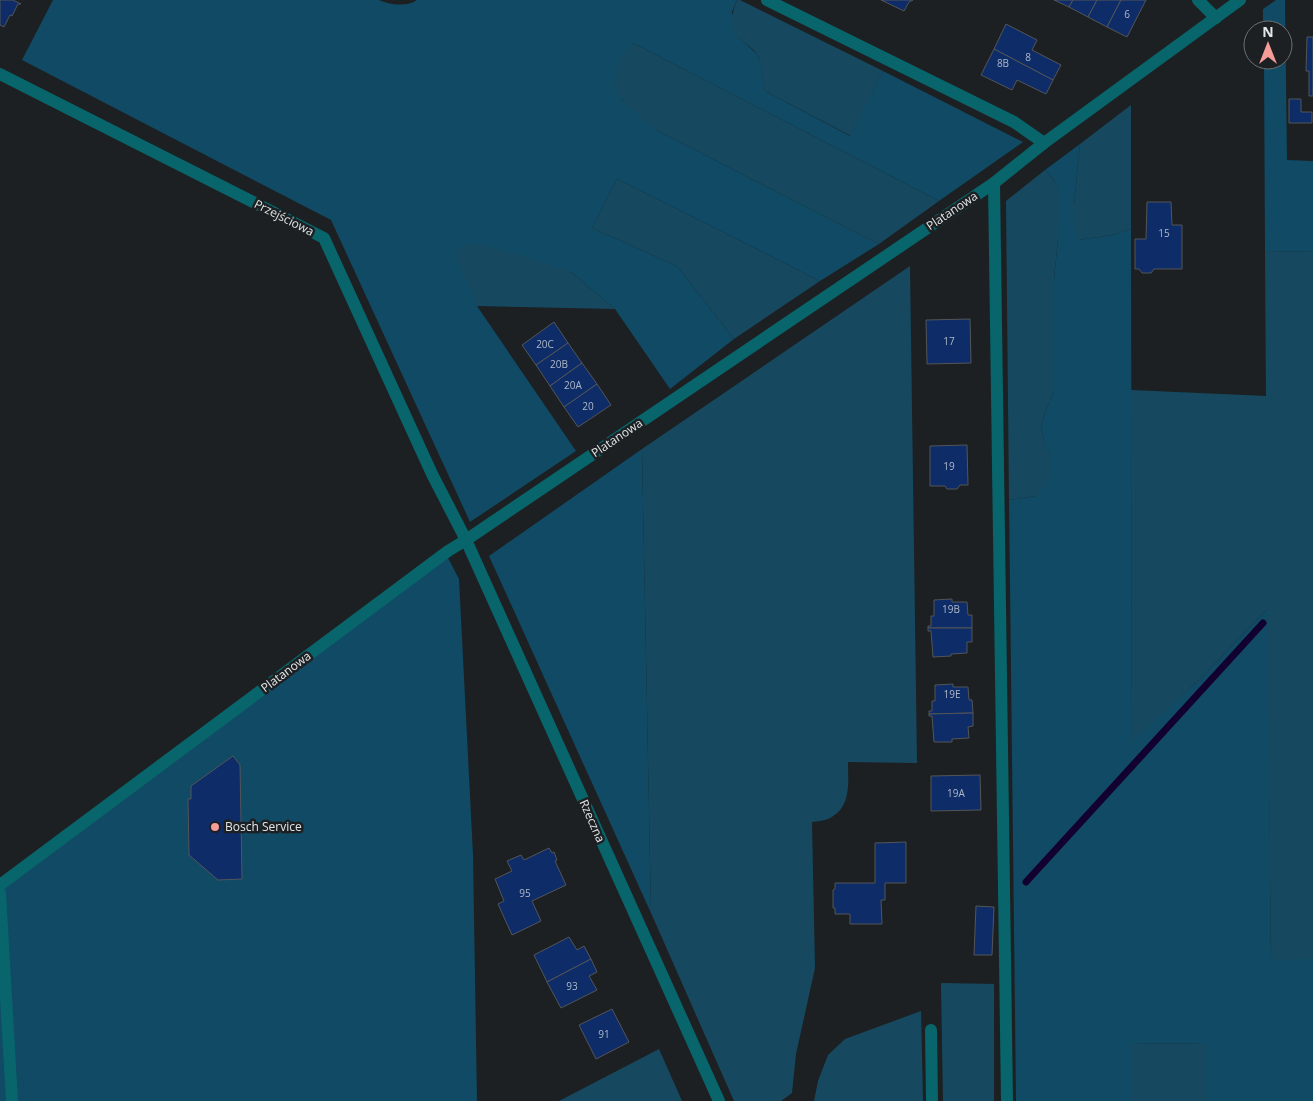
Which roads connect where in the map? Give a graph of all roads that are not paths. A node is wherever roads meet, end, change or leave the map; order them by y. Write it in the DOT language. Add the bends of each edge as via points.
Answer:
graph roads {
  1 [pos="767,0"];
  2 [pos="1198,0"];
  3 [pos="1239,0"];
  4 [pos="1216,18"];
  5 [pos="0,74"];
  6 [pos="1044,143"];
  7 [pos="994,183"];
  8 [pos="466,540"];
  9 [pos="0,885"];
  10 [pos="0,893"];
  11 [pos="931,1030"];
  12 [pos="12,1101"];
  13 [pos="719,1101"];
  14 [pos="932,1101"];
  15 [pos="1007,1101"];
  1 -- 6 [label="street" via="1014,122"];
  2 -- 4 [label="street"];
  3 -- 4 [label="street, Platanowa"];
  4 -- 6 [label="street, Platanowa"];
  5 -- 8 [label="street, Przejściowa" via="324,238 432,474"];
  6 -- 7 [label="street, Platanowa"];
  7 -- 8 [label="street, Platanowa"];
  7 -- 15 [label="street"];
  8 -- 9 [label="street, Platanowa"];
  8 -- 13 [label="street, Rzeczna"];
  10 -- 12 [label="street"];
  11 -- 14 [label="street"];
}
